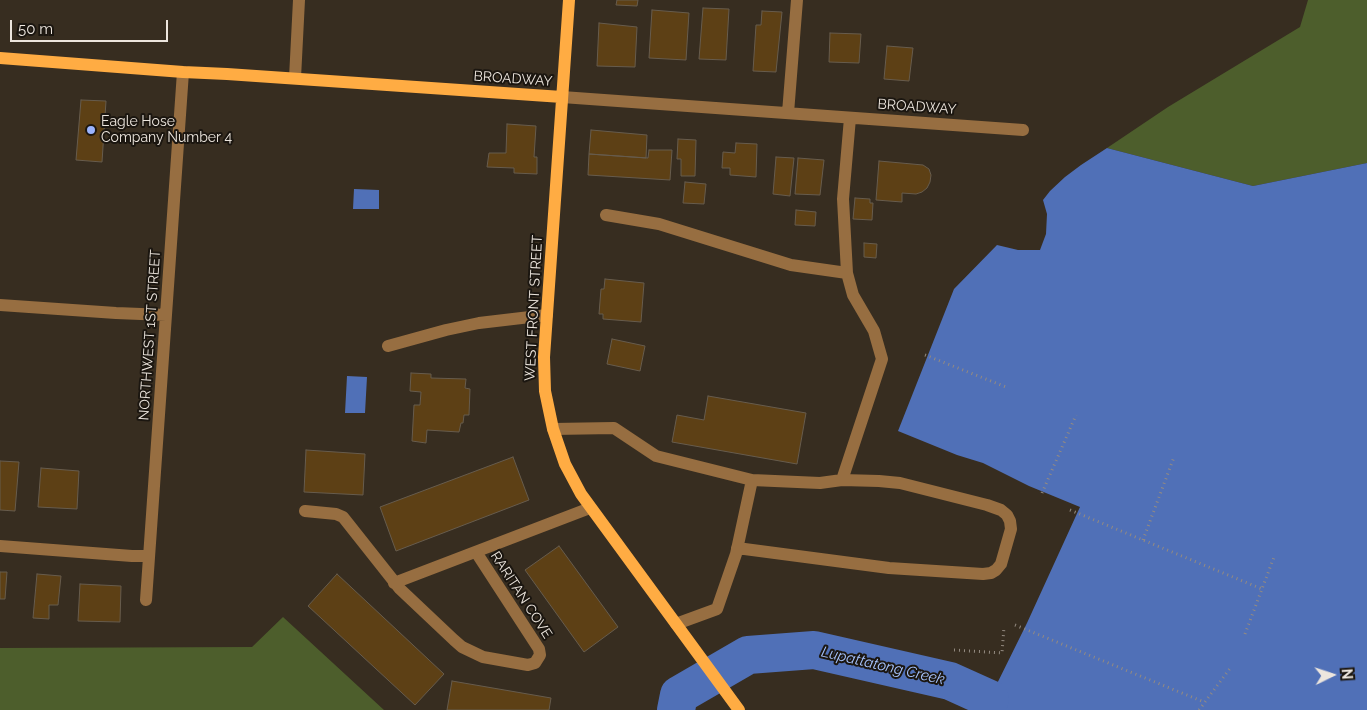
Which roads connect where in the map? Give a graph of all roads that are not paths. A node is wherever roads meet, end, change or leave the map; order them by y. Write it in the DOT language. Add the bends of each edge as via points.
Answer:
graph roads {
  1 [pos="299,0"];
  2 [pos="569,0"];
  3 [pos="797,0"];
  4 [pos="0,58"];
  5 [pos="183,72"];
  6 [pos="295,78"];
  7 [pos="562,97"];
  8 [pos="788,114"];
  9 [pos="850,118"];
  10 [pos="1023,130"];
  11 [pos="606,215"];
  12 [pos="846,273"];
  13 [pos="0,305"];
  14 [pos="166,315"];
  15 [pos="547,315"];
  16 [pos="388,346"];
  17 [pos="553,429"];
  18 [pos="752,480"];
  19 [pos="842,480"];
  20 [pos="590,508"];
  21 [pos="305,511"];
  22 [pos="0,546"];
  23 [pos="737,548"];
  24 [pos="476,552"];
  25 [pos="149,556"];
  26 [pos="394,583"];
  27 [pos="146,600"];
  28 [pos="676,624"];
  29 [pos="738,710"];
  1 -- 6 [label="street"];
  2 -- 7 [label="main road, WEST FRONT STREET"];
  3 -- 8 [label="street"];
  4 -- 5 [label="main road, BROADWAY"];
  5 -- 6 [label="main road, BROADWAY"];
  5 -- 14 [label="street, NORTHWEST 1ST STREET"];
  6 -- 7 [label="main road, BROADWAY"];
  7 -- 8 [label="street, BROADWAY"];
  7 -- 15 [label="main road, WEST FRONT STREET"];
  8 -- 9 [label="street, BROADWAY"];
  9 -- 10 [label="street, BROADWAY"];
  9 -- 12 [label="street" via="843,199"];
  11 -- 12 [label="street" via="659,224 791,265"];
  12 -- 19 [label="street" via="853,295 874,331 882,358"];
  13 -- 14 [label="street"];
  14 -- 25 [label="street, NORTHWEST 1ST STREET"];
  15 -- 16 [label="street" via="479,323"];
  15 -- 17 [label="main road, WEST FRONT STREET" via="545,391"];
  17 -- 18 [label="street" via="614,428 656,456"];
  17 -- 20 [label="main road, WEST FRONT STREET" via="572,478"];
  18 -- 19 [label="street" via="820,483"];
  18 -- 23 [label="street"];
  19 -- 23 [label="street" via="900,483 1001,510 1007,515 1011,529 1000,564 991,573 889,568"];
  20 -- 24 [label="street, RARITAN COVE"];
  20 -- 28 [label="main road, WEST FRONT STREET"];
  21 -- 26 [label="street, RARITAN COVE" via="343,517"];
  22 -- 25 [label="street"];
  23 -- 28 [label="street" via="717,609"];
  24 -- 26 [label="street, RARITAN COVE"];
  24 -- 26 [label="street, RARITAN COVE" via="539,649 540,655 535,663 528,665 472,652 454,640"];
  25 -- 27 [label="street, NORTHWEST 1ST STREET"];
  28 -- 29 [label="main road, WEST FRONT STREET"];
}
